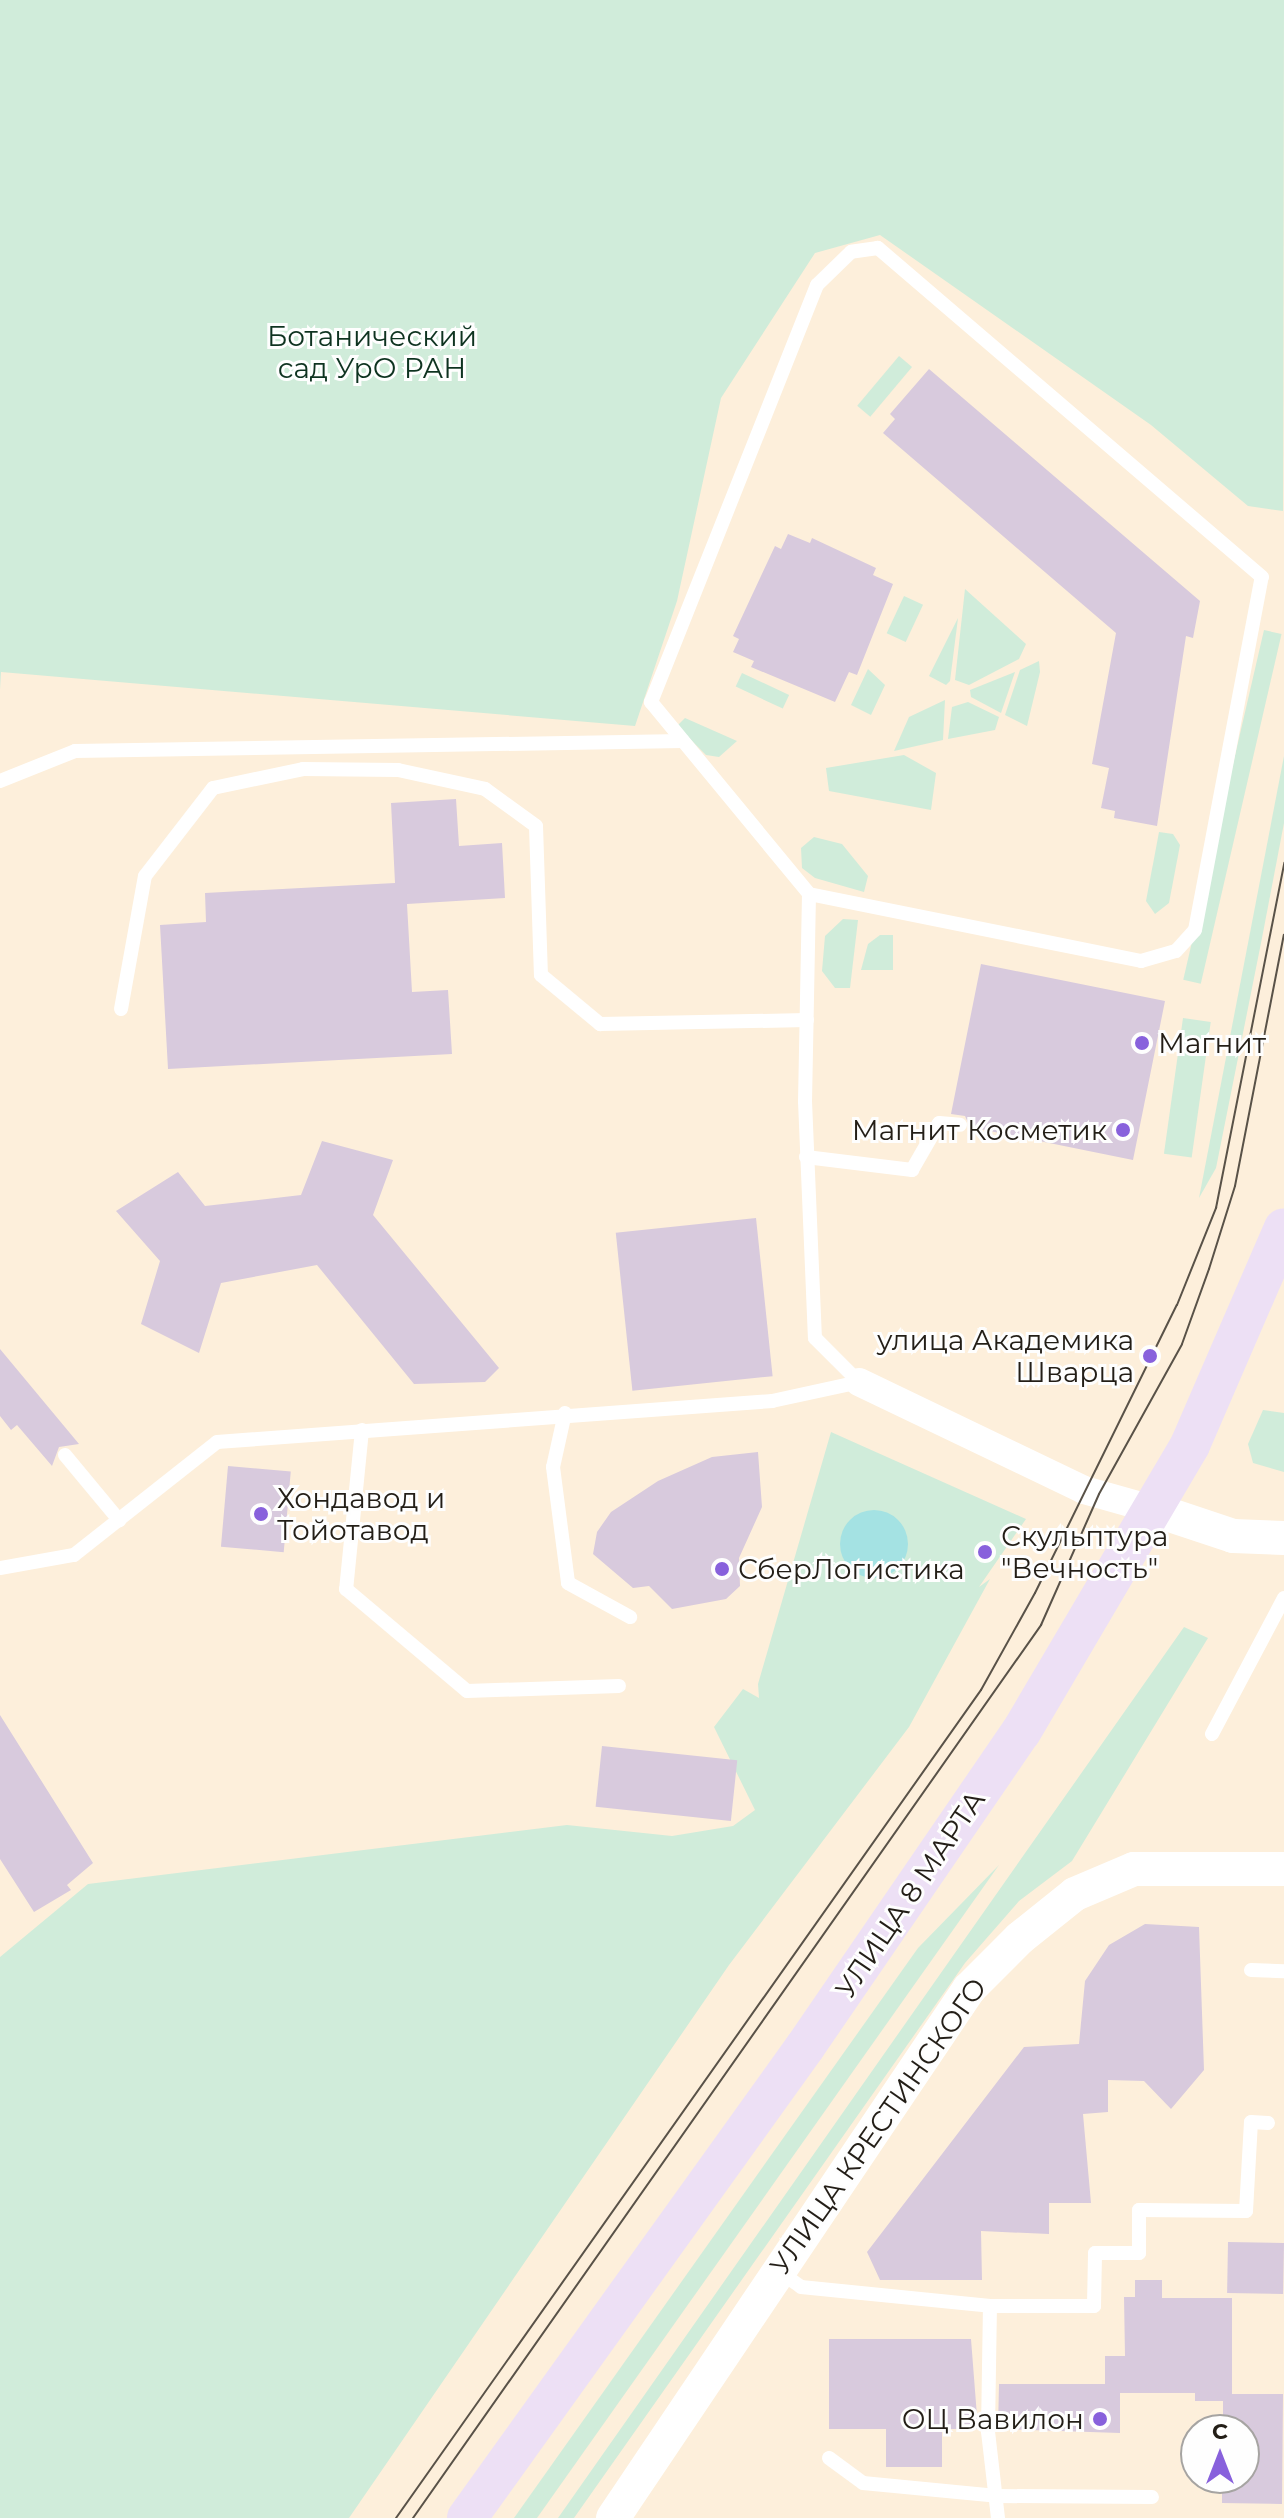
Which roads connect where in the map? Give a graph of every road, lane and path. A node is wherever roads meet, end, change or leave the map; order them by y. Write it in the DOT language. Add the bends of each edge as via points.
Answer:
graph roads {
  1 [pos="683,741"];
  2 [pos="0,781"];
  3 [pos="809,894"];
  4 [pos="121,1009"];
  5 [pos="807,1020"];
  6 [pos="960,1125"];
  7 [pos="806,1157"];
  8 [pos="1284,1228"];
  9 [pos="859,1382"];
  10 [pos="565,1413"];
  11 [pos="362,1430"];
  12 [pos="65,1455"];
  13 [pos="1155,1510"];
  14 [pos="119,1520"];
  15 [pos="1284,1538"];
  16 [pos="0,1568"];
  17 [pos="1284,1598"];
  18 [pos="630,1617"];
  19 [pos="619,1686"];
  20 [pos="1212,1734"];
  21 [pos="1284,1869"];
  22 [pos="1251,1970"];
  23 [pos="1284,1971"];
  24 [pos="1268,2123"];
  25 [pos="776,2270"];
  26 [pos="990,2306"];
  27 [pos="829,2458"];
  28 [pos="999,2496"];
  29 [pos="1152,2497"];
  30 [pos="623,2514"];
  31 [pos="467,2518"];
  32 [pos="998,2518"];
  1 -- 2 [label="lane" via="75,751"];
  1 -- 3 [label="lane"];
  1 -- 3 [label="lane" via="651,702 817,285 851,252 878,248 1262,577 1195,930 1176,951 1141,961"];
  3 -- 5 [label="lane"];
  4 -- 5 [label="lane" via="145,876 213,788 318,769 398,770 485,789 536,826 541,975 600,1024"];
  5 -- 7 [label="lane"];
  6 -- 7 [label="lane" via="939,1123 912,1170"];
  7 -- 9 [label="lane" via="815,1338"];
  8 -- 13 [label="main road, УЛИЦА 8 МАРТА" via="1234,1351"];
  9 -- 10 [label="lane" via="772,1401"];
  9 -- 13 [label="street" via="1084,1490"];
  10 -- 11 [label="lane"];
  10 -- 18 [label="lane" via="553,1467 568,1583"];
  11 -- 14 [label="lane" via="217,1442"];
  11 -- 19 [label="lane" via="346,1589 467,1691"];
  12 -- 14 [label="lane"];
  13 -- 15 [label="street" via="1233,1536"];
  13 -- 31 [label="main road, УЛИЦА 8 МАРТА" via="994,1772 796,2060"];
  14 -- 16 [label="lane" via="74,1555"];
  17 -- 20 [label="lane"];
  21 -- 25 [label="street, УЛИЦА КРЕСТИНСКОГО" via="1134,1869 1075,1894 969,1989"];
  22 -- 23 [label="lane"];
  24 -- 26 [label="lane" via="1251,2122 1246,2211 1139,2210 1139,2253 1095,2253 1094,2306"];
  25 -- 26 [label="lane" via="801,2287"];
  25 -- 30 [label="street, УЛИЦА КРЕСТИНСКОГО"];
  26 -- 28 [label="lane" via="988,2431"];
  27 -- 28 [label="lane" via="863,2483"];
  28 -- 29 [label="lane"];
  28 -- 32 [label="lane"];
}
